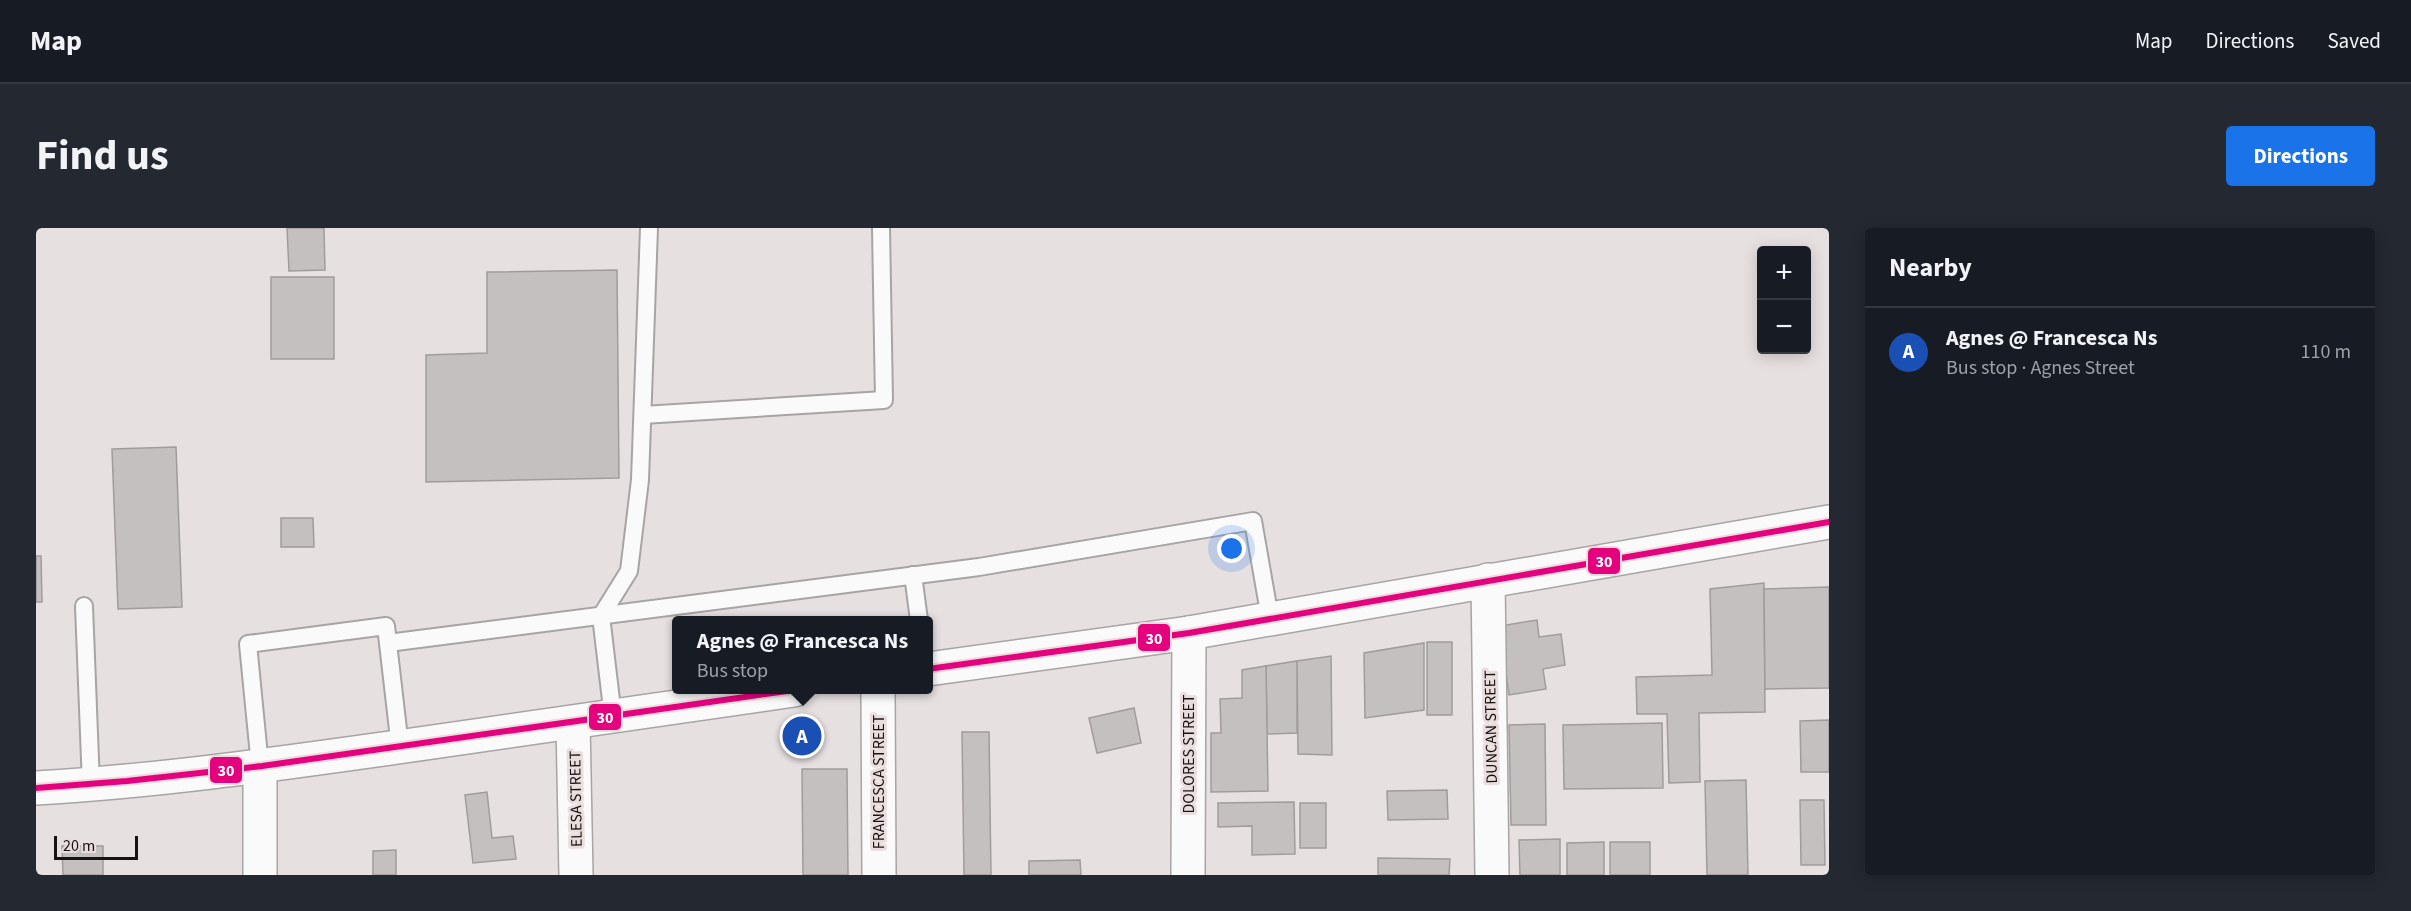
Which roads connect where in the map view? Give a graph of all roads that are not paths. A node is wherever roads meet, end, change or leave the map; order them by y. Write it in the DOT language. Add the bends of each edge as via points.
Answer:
graph roads {
  1 [pos="649,228"];
  2 [pos="881,228"];
  3 [pos="642,415"];
  4 [pos="1829,522"];
  5 [pos="912,575"];
  6 [pos="1488,580"];
  7 [pos="84,606"];
  8 [pos="601,616"];
  9 [pos="918,616"];
  10 [pos="1270,618"];
  11 [pos="1189,633"];
  12 [pos="388,644"];
  13 [pos="933,668"];
  14 [pos="767,694"];
  15 [pos="878,694"];
  16 [pos="613,717"];
  17 [pos="573,723"];
  18 [pos="400,747"];
  19 [pos="260,766"];
  20 [pos="91,785"];
  21 [pos="36,788"];
  22 [pos="260,875"];
  23 [pos="576,875"];
  24 [pos="879,875"];
  25 [pos="1188,875"];
  26 [pos="1492,875"];
  1 -- 3 [label="lane"];
  2 -- 3 [label="lane" via="884,400"];
  3 -- 8 [label="lane" via="640,480 629,571"];
  4 -- 6 [label="main road"];
  5 -- 8 [label="lane"];
  5 -- 9 [label="lane"];
  5 -- 10 [label="lane" via="1253,521"];
  6 -- 10 [label="main road"];
  6 -- 26 [label="main road, DUNCAN STREET"];
  7 -- 20 [label="lane"];
  8 -- 12 [label="lane"];
  8 -- 16 [label="lane"];
  10 -- 11 [label="main road"];
  11 -- 13 [label="main road"];
  11 -- 25 [label="main road, DOLORES STREET"];
  12 -- 18 [label="lane"];
  12 -- 19 [label="lane" via="386,626 248,644"];
  14 -- 16 [label="main road"];
  15 -- 24 [label="main road, FRANCESCA STREET"];
  16 -- 17 [label="main road"];
  17 -- 18 [label="main road"];
  17 -- 23 [label="main road, ELESA STREET"];
  18 -- 19 [label="main road"];
  19 -- 20 [label="main road"];
  19 -- 22 [label="main road"];
  20 -- 21 [label="main road"];
}
